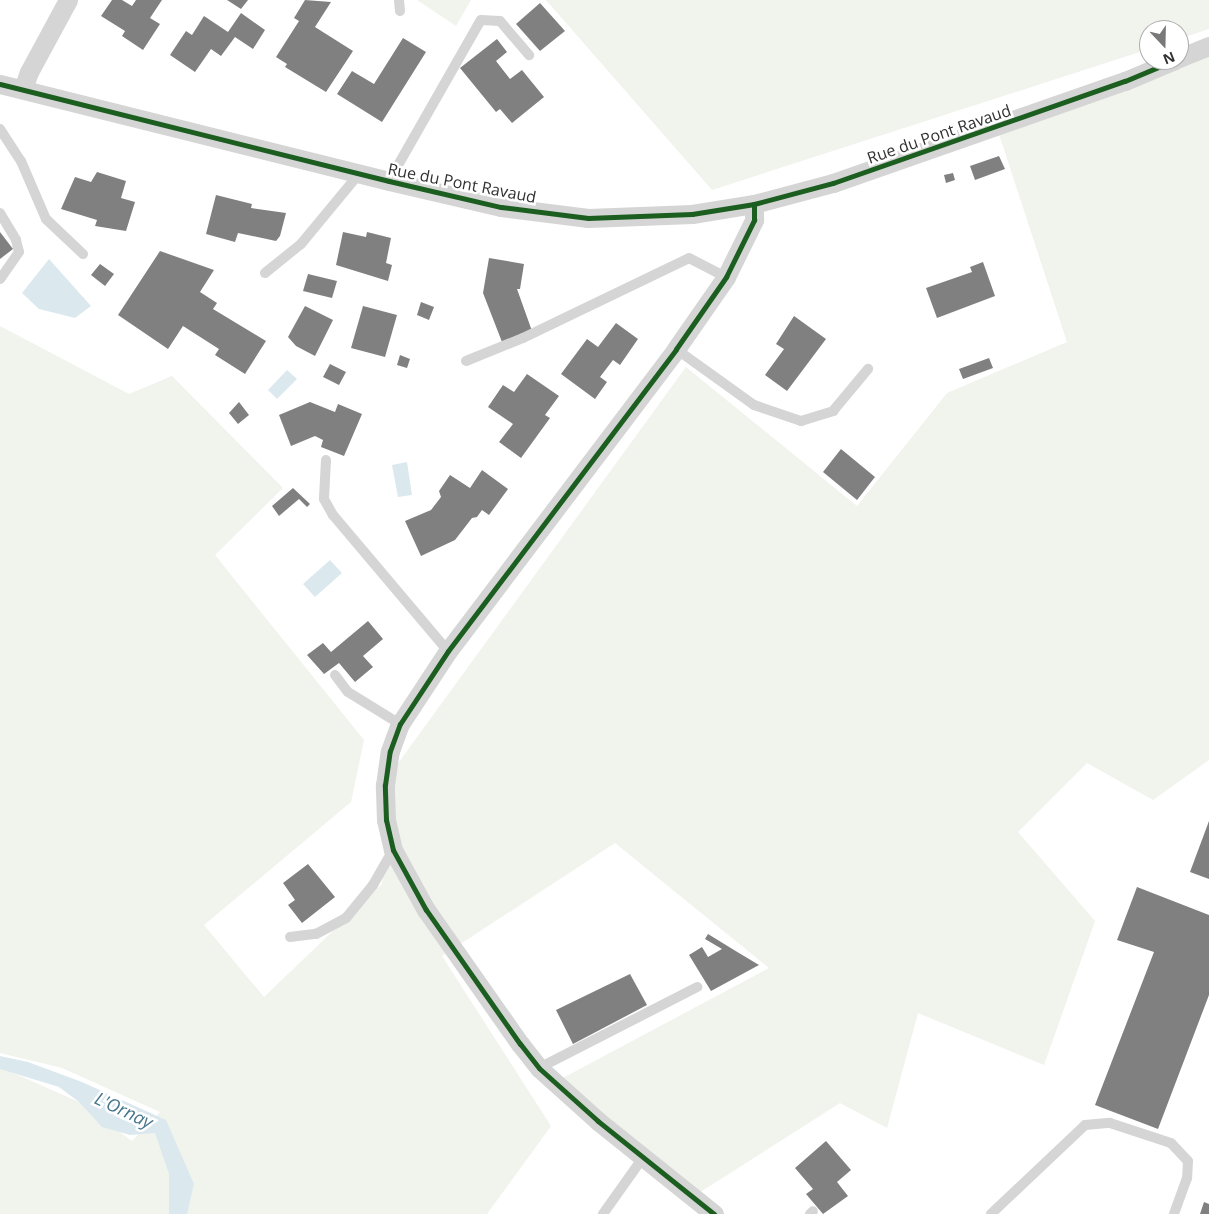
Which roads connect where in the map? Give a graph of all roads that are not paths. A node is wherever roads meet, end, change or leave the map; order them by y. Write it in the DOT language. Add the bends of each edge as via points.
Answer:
graph roads {
  1 [pos="68,0"];
  2 [pos="399,0"];
  3 [pos="400,11"];
  4 [pos="1209,46"];
  5 [pos="1189,54"];
  6 [pos="529,55"];
  7 [pos="1148,70"];
  8 [pos="0,84"];
  9 [pos="22,90"];
  10 [pos="0,128"];
  11 [pos="359,174"];
  12 [pos="389,181"];
  13 [pos="754,204"];
  14 [pos="0,214"];
  15 [pos="83,254"];
  16 [pos="265,274"];
  17 [pos="726,277"];
  18 [pos="0,279"];
  19 [pos="676,349"];
  20 [pos="466,361"];
  21 [pos="868,369"];
  22 [pos="326,460"];
  23 [pos="448,651"];
  24 [pos="335,675"];
  25 [pos="400,724"];
  26 [pos="393,850"];
  27 [pos="290,937"];
  28 [pos="698,987"];
  29 [pos="539,1068"];
  30 [pos="642,1159"];
  31 [pos="603,1214"];
  32 [pos="714,1214"];
  33 [pos="991,1214"];
  34 [pos="1174,1214"];
  1 -- 9 [label="street"];
  2 -- 3 [label="lane"];
  4 -- 5 [label="street"];
  6 -- 12 [label="lane" via="500,22 481,20"];
  7 -- 13 [label="street, Rue du Pont Ravaud" via="952,143 833,183"];
  8 -- 9 [label="street, Rue du Pont Ravaud"];
  9 -- 11 [label="street, Rue du Pont Ravaud"];
  10 -- 15 [label="lane" via="21,161 46,219"];
  11 -- 12 [label="street, Rue du Pont Ravaud"];
  11 -- 16 [label="lane" via="301,244"];
  12 -- 13 [label="street, Rue du Pont Ravaud" via="501,206 588,218 692,214"];
  13 -- 17 [label="street" via="754,220"];
  14 -- 18 [label="lane" via="16,240 19,252"];
  17 -- 19 [label="street"];
  17 -- 20 [label="lane" via="689,258 523,338"];
  19 -- 21 [label="lane" via="754,405 801,420 833,411"];
  19 -- 23 [label="street"];
  22 -- 23 [label="lane" via="324,499 333,516"];
  23 -- 25 [label="street"];
  24 -- 25 [label="lane" via="348,692"];
  25 -- 26 [label="street" via="390,751 386,785 386,820"];
  26 -- 27 [label="lane" via="373,885 346,918 316,934"];
  26 -- 29 [label="street" via="426,910"];
  28 -- 29 [label="lane"];
  29 -- 30 [label="street"];
  30 -- 31 [label="lane"];
  30 -- 32 [label="street"];
  33 -- 34 [label="lane" via="1086,1125 1110,1123 1171,1143 1188,1161 1187,1178"];
}
